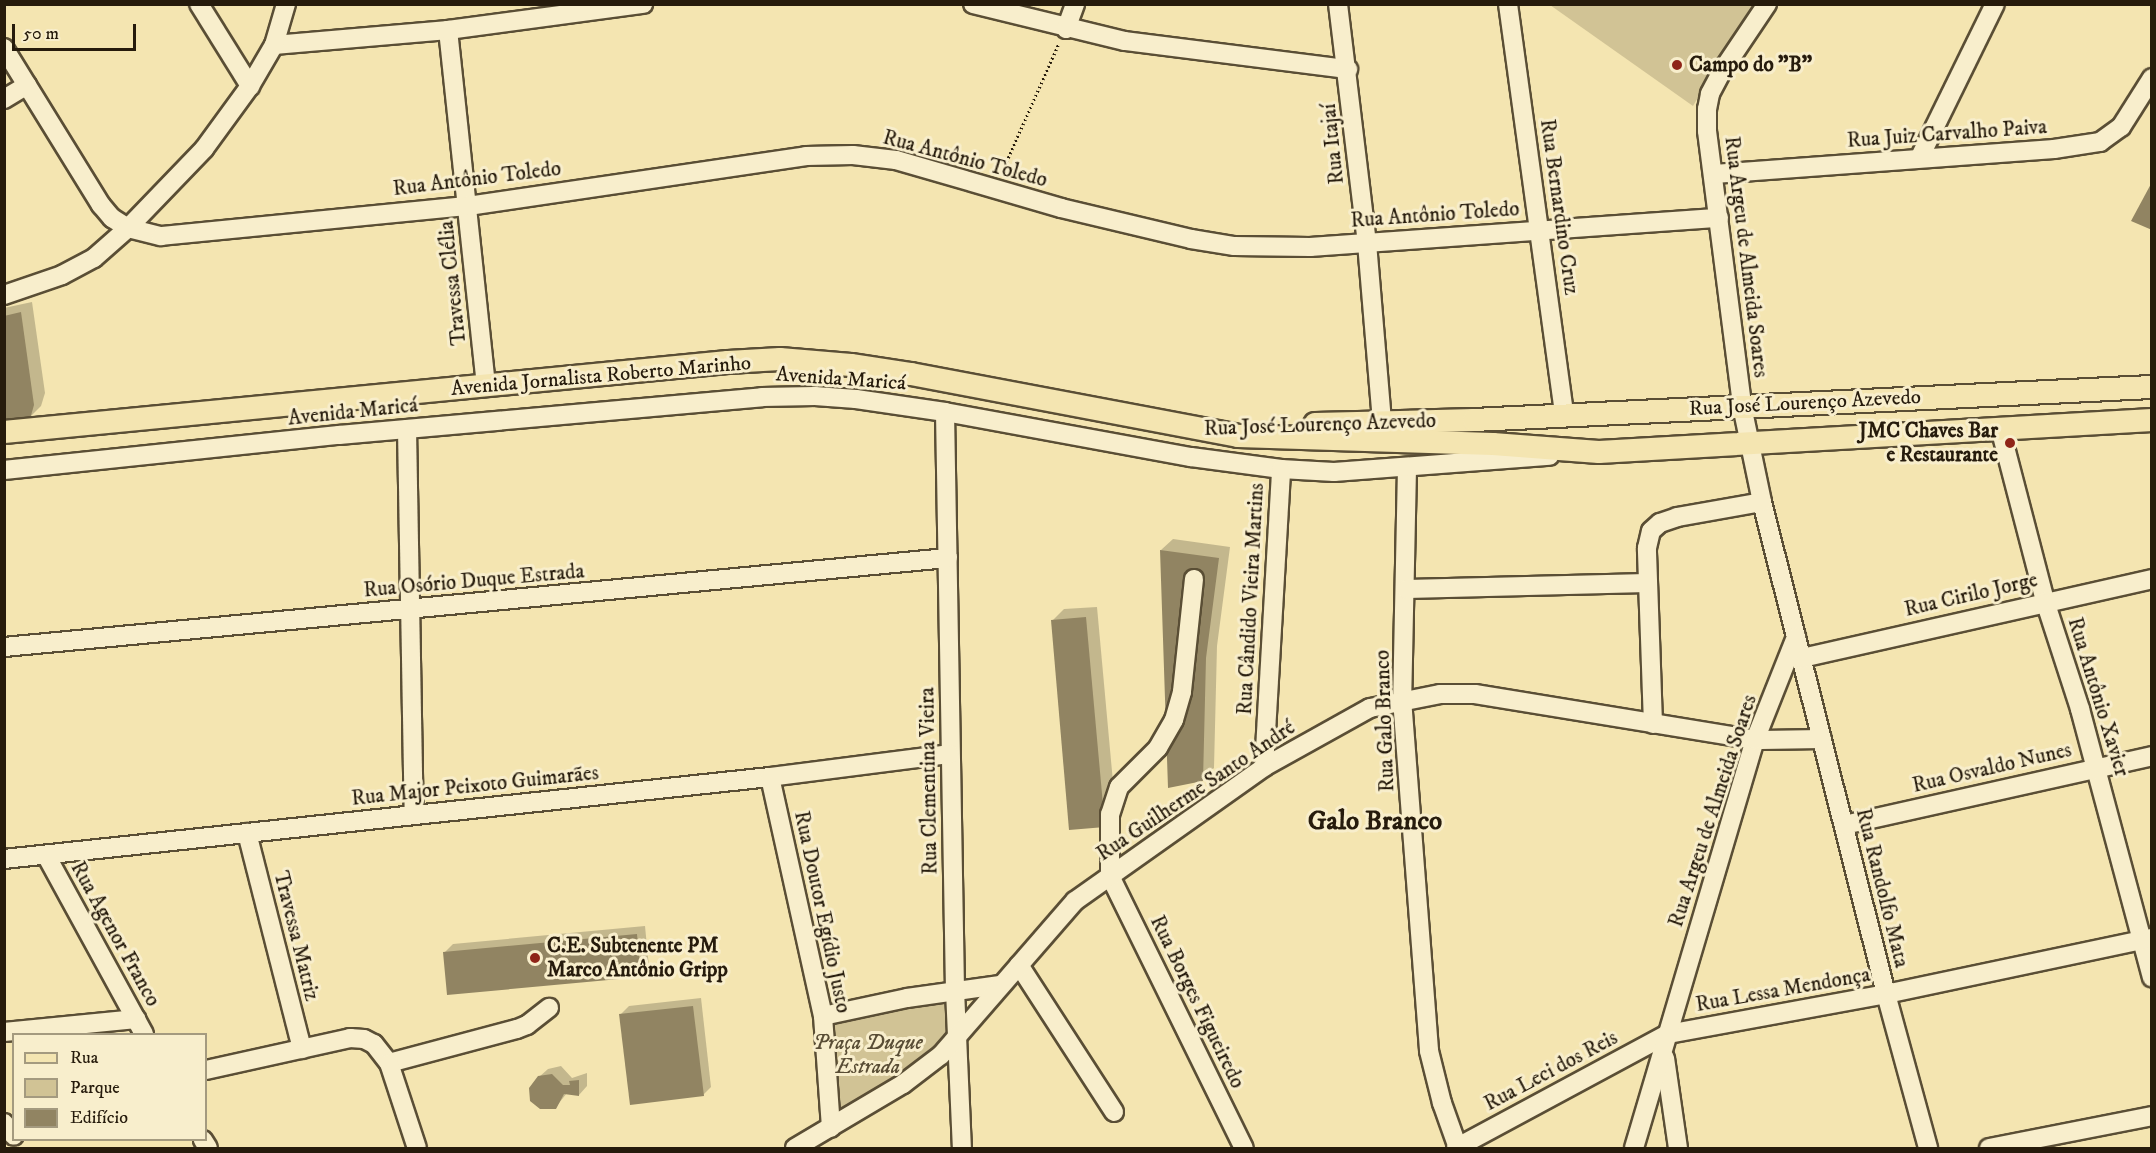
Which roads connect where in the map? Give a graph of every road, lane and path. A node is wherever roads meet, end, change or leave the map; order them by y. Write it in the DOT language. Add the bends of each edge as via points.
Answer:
graph roads {
  1 [pos="199,4"];
  2 [pos="286,4"];
  3 [pos="643,4"];
  4 [pos="974,4"];
  5 [pos="1075,4"];
  6 [pos="1338,4"];
  7 [pos="1508,4"];
  8 [pos="1767,4"];
  9 [pos="1995,4"];
  10 [pos="557,10"];
  11 [pos="1066,29"];
  12 [pos="448,30"];
  13 [pos="274,45"];
  14 [pos="4,48"];
  15 [pos="1348,69"];
  16 [pos="2151,78"];
  17 [pos="27,86"];
  18 [pos="250,86"];
  19 [pos="4,99"];
  20 [pos="1920,158"];
  21 [pos="1714,174"];
  22 [pos="995,187"];
  23 [pos="468,206"];
  24 [pos="1719,218"];
  25 [pos="128,228"];
  26 [pos="1540,230"];
  27 [pos="1367,243"];
  28 [pos="4,295"];
  29 [pos="486,387"];
  30 [pos="2151,387"];
  31 [pos="1742,406"];
  32 [pos="945,412"];
  33 [pos="1564,415"];
  34 [pos="2151,420"];
  35 [pos="1382,423"];
  36 [pos="1194,428"];
  37 [pos="2000,428"];
  38 [pos="407,429"];
  39 [pos="4,432"];
  40 [pos="1749,444"];
  41 [pos="1599,452"];
  42 [pos="1407,468"];
  43 [pos="1281,469"];
  44 [pos="4,470"];
  45 [pos="1762,502"];
  46 [pos="948,558"];
  47 [pos="1194,579"];
  48 [pos="2151,579"];
  49 [pos="1648,583"];
  50 [pos="1406,588"];
  51 [pos="2045,601"];
  52 [pos="409,610"];
  53 [pos="1796,637"];
  54 [pos="4,647"];
  55 [pos="1802,658"];
  56 [pos="1402,699"];
  57 [pos="1653,724"];
  58 [pos="1755,740"];
  59 [pos="1822,740"];
  60 [pos="950,754"];
  61 [pos="2151,756"];
  62 [pos="1264,767"];
  63 [pos="2096,768"];
  64 [pos="770,777"];
  65 [pos="414,815"];
  66 [pos="1844,825"];
  67 [pos="247,833"];
  68 [pos="46,855"];
  69 [pos="4,859"];
  70 [pos="1110,876"];
  71 [pos="2147,939"];
  72 [pos="1019,965"];
  73 [pos="2151,978"];
  74 [pos="1000,985"];
  75 [pos="955,990"];
  76 [pos="1886,994"];
  77 [pos="549,1008"];
  78 [pos="823,1016"];
  79 [pos="140,1027"];
  80 [pos="4,1032"];
  81 [pos="1668,1034"];
  82 [pos="957,1038"];
  83 [pos="302,1049"];
  84 [pos="1665,1053"];
  85 [pos="389,1063"];
  86 [pos="207,1070"];
  87 [pos="1114,1112"];
  88 [pos="2151,1116"];
  89 [pos="831,1128"];
  90 [pos="1457,1148"];
  91 [pos="417,1149"];
  92 [pos="795,1149"];
  93 [pos="962,1149"];
  94 [pos="1244,1149"];
  95 [pos="1634,1149"];
  96 [pos="1678,1149"];
  97 [pos="1928,1149"];
  98 [pos="1989,1149"];
  1 -- 18 [label="street"];
  2 -- 13 [label="street"];
  3 -- 10 [label="street"];
  4 -- 11 [label="street"];
  5 -- 11 [label="street"];
  6 -- 15 [label="street, Rua Itajaí"];
  7 -- 26 [label="street, Rua Bernardino Cruz"];
  8 -- 21 [label="street, Rua Argeu de Almeida Soares" via="1710,94 1707,131"];
  9 -- 20 [label="street"];
  10 -- 12 [label="street"];
  11 -- 15 [label="street" via="1125,41"];
  11 -- 22 [label="path"];
  12 -- 13 [label="street"];
  12 -- 23 [label="street, Travessa Clélia"];
  13 -- 18 [label="street"];
  14 -- 17 [label="street"];
  15 -- 27 [label="street, Rua Itajaí"];
  16 -- 20 [label="street, Rua Juiz Carvalho Paiva" via="2121,127 2100,142"];
  17 -- 19 [label="street"];
  17 -- 25 [label="street" via="101,205"];
  18 -- 25 [label="street" via="204,149"];
  20 -- 21 [label="street, Rua Juiz Carvalho Paiva"];
  21 -- 24 [label="street, Rua Argeu de Almeida Soares"];
  22 -- 23 [label="street, Rua Antônio Toledo" via="896,160 853,155 806,156"];
  22 -- 27 [label="street, Rua Antônio Toledo" via="1061,208 1234,246"];
  23 -- 25 [label="street, Rua Antônio Toledo" via="161,236"];
  23 -- 29 [label="street, Travessa Clélia"];
  24 -- 26 [label="street, Rua Antônio Toledo"];
  24 -- 31 [label="street, Rua Argeu de Almeida Soares"];
  25 -- 28 [label="street" via="86,262 62,275"];
  26 -- 27 [label="street, Rua Antônio Toledo"];
  26 -- 33 [label="street, Rua Bernardino Cruz"];
  27 -- 35 [label="street, Rua Itajaí"];
  29 -- 36 [label="main road, Avenida Jornalista Roberto Marinho" via="780,359 911,375"];
  29 -- 39 [label="main road, Avenida Jornalista Roberto Marinho"];
  30 -- 31 [label="main road, Rua José Lourenço Azevedo"];
  31 -- 33 [label="main road, Rua José Lourenço Azevedo"];
  31 -- 40 [label="street, Rua Argeu de Almeida Soares"];
  32 -- 38 [label="street, Avenida Maricá" via="856,399 762,397"];
  32 -- 43 [label="street, Avenida Maricá" via="1191,457"];
  32 -- 46 [label="street, Rua Clementina Vieira"];
  33 -- 35 [label="main road, Rua José Lourenço Azevedo"];
  34 -- 37 [label="main road, Rua José Lourenço Azevedo"];
  35 -- 36 [label="main road, Rua José Lourenço Azevedo"];
  36 -- 41 [label="main road, Rua José Lourenço Azevedo" via="1238,436 1493,444"];
  37 -- 40 [label="main road, Rua José Lourenço Azevedo"];
  37 -- 51 [label="street, Rua Antônio Xavier"];
  38 -- 44 [label="street, Avenida Maricá"];
  38 -- 52 [label="street"];
  40 -- 41 [label="main road, Rua José Lourenço Azevedo"];
  40 -- 45 [label="street, Rua Argeu de Almeida Soares"];
  41 -- 42 [label="street, Avenida Maricá"];
  42 -- 43 [label="street, Avenida Maricá" via="1334,472"];
  42 -- 50 [label="street, Rua Galo Branco"];
  43 -- 62 [label="street, Rua Cândido Vieira Martins"];
  45 -- 49 [label="street" via="1660,523 1651,531 1647,548"];
  45 -- 53 [label="street, Rua Argeu de Almeida Soares"];
  46 -- 52 [label="street, Rua Osório Duque Estrada"];
  46 -- 60 [label="street, Rua Clementina Vieira"];
  47 -- 70 [label="street" via="1182,692 1174,720 1158,748 1119,787 1110,814"];
  48 -- 51 [label="street, Rua Cirilo Jorge"];
  49 -- 50 [label="street"];
  49 -- 57 [label="street"];
  50 -- 56 [label="street, Rua Galo Branco"];
  51 -- 55 [label="street, Rua Cirilo Jorge"];
  51 -- 63 [label="street, Rua Antônio Xavier"];
  52 -- 54 [label="street, Rua Osório Duque Estrada"];
  52 -- 65 [label="street"];
  53 -- 55 [label="street, Rua Randolfo Mata"];
  53 -- 58 [label="street, Rua Argeu de Almeida Soares"];
  55 -- 59 [label="street, Rua Randolfo Mata"];
  56 -- 57 [label="street, Rua Guilherme Santo André" via="1475,693"];
  56 -- 62 [label="street, Rua Guilherme Santo André" via="1370,708"];
  56 -- 90 [label="street, Rua Galo Branco" via="1429,1051"];
  57 -- 58 [label="street, Rua Guilherme Santo André"];
  58 -- 59 [label="street, Rua Guilherme Santo André"];
  58 -- 81 [label="street, Rua Argeu de Almeida Soares"];
  59 -- 66 [label="street, Rua Randolfo Mata"];
  60 -- 64 [label="street, Rua Major Peixoto Guimarães"];
  60 -- 75 [label="street, Rua Clementina Vieira"];
  61 -- 63 [label="street, Rua Osvaldo Nunes"];
  62 -- 70 [label="street, Rua Guilherme Santo André"];
  63 -- 66 [label="street, Rua Osvaldo Nunes"];
  63 -- 71 [label="street, Rua Antônio Xavier"];
  64 -- 65 [label="street, Rua Major Peixoto Guimarães"];
  64 -- 78 [label="street, Rua Doutor Egídio Justo"];
  65 -- 67 [label="street, Rua Major Peixoto Guimarães"];
  66 -- 76 [label="street, Rua Randolfo Mata"];
  67 -- 68 [label="street, Rua Major Peixoto Guimarães"];
  67 -- 83 [label="street, Travessa Matriz"];
  68 -- 69 [label="street, Rua Major Peixoto Guimarães"];
  68 -- 79 [label="street, Rua Agenor Franco"];
  70 -- 72 [label="street, Rua Guilherme Santo André" via="1075,901"];
  70 -- 94 [label="street, Rua Borges Figueiredo"];
  71 -- 73 [label="street, Rua Antônio Xavier"];
  71 -- 76 [label="street, Rua Lessa Mendonça"];
  72 -- 74 [label="street, Rua Guilherme Santo André"];
  72 -- 87 [label="street"];
  74 -- 75 [label="street"];
  74 -- 82 [label="street, Rua Guilherme Santo André"];
  75 -- 78 [label="street"];
  75 -- 82 [label="street, Rua Clementina Vieira"];
  76 -- 81 [label="street, Rua Lessa Mendonça"];
  76 -- 97 [label="street, Rua Randolfo Mata"];
  77 -- 85 [label="street" via="518,1029"];
  78 -- 89 [label="street, Rua Doutor Egídio Justo"];
  79 -- 80 [label="street"];
  81 -- 84 [label="street, Rua Argeu de Almeida Soares"];
  81 -- 90 [label="street, Rua Leci dos Reis"];
  82 -- 89 [label="street, Rua Guilherme Santo André" via="903,1083"];
  82 -- 93 [label="street, Rua Clementina Vieira"];
  83 -- 85 [label="street" via="350,1038 364,1039 374,1044"];
  83 -- 86 [label="street"];
  84 -- 95 [label="street, Rua Argeu de Almeida Soares"];
  84 -- 96 [label="street"];
  85 -- 91 [label="street"];
  88 -- 98 [label="street"];
  89 -- 92 [label="street, Rua Guilherme Santo André"];
}
